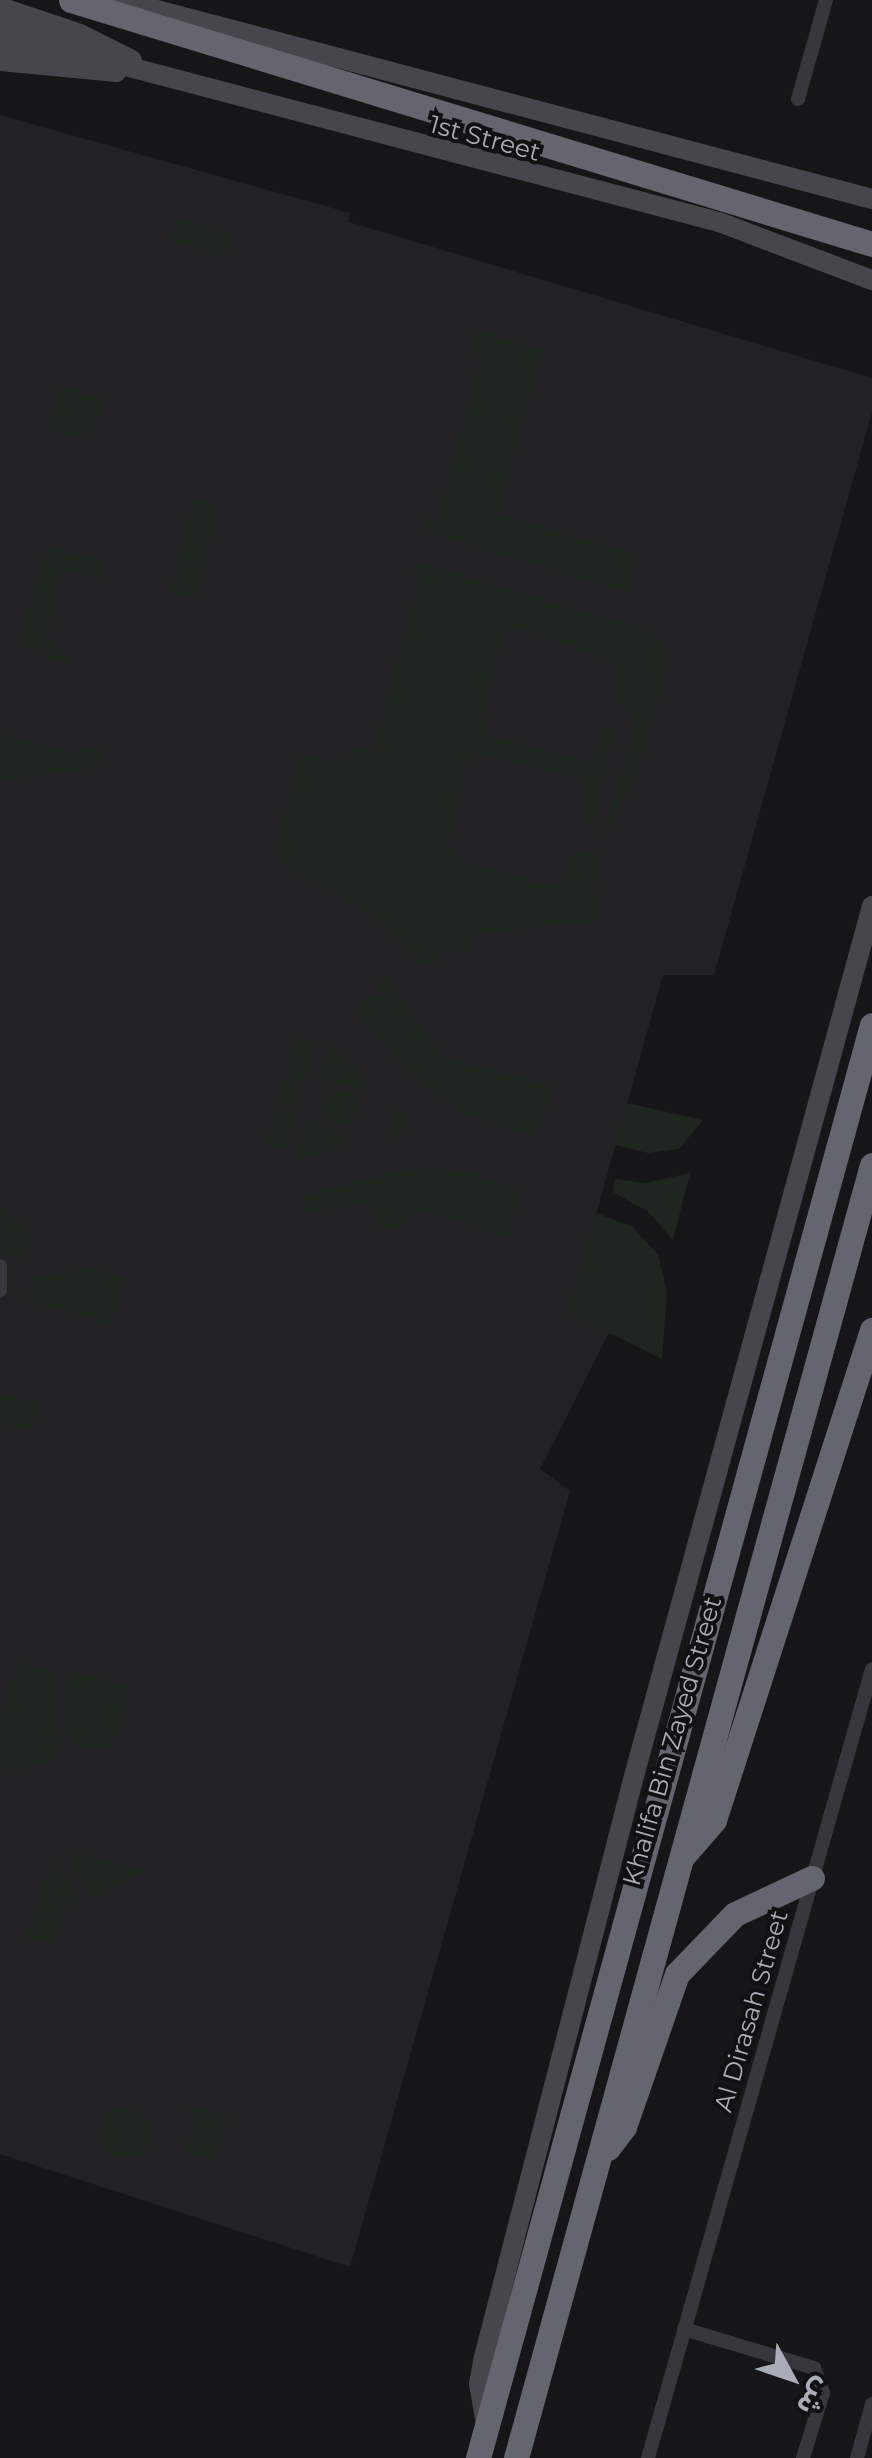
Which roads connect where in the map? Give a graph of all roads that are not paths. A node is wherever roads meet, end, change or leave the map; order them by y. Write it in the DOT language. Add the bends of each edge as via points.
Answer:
graph roads {
  1 [pos="71,0"];
  2 [pos="119,0"];
  3 [pos="826,0"];
  4 [pos="0,7"];
  5 [pos="0,26"];
  6 [pos="0,42"];
  7 [pos="80,54"];
  8 [pos="0,61"];
  9 [pos="153,73"];
  10 [pos="798,99"];
  11 [pos="872,199"];
  12 [pos="872,244"];
  13 [pos="869,276"];
  14 [pos="872,906"];
  15 [pos="872,1025"];
  16 [pos="872,1165"];
  17 [pos="0,1266"];
  18 [pos="0,1290"];
  19 [pos="872,1330"];
  20 [pos="872,1669"];
  21 [pos="867,1708"];
  22 [pos="682,1857"];
  23 [pos="812,1878"];
  24 [pos="599,2152"];
  25 [pos="684,2329"];
  26 [pos="872,2404"];
  27 [pos="486,2424"];
  28 [pos="868,2440"];
  29 [pos="478,2458"];
  30 [pos="516,2458"];
  31 [pos="648,2458"];
  32 [pos="803,2458"];
  33 [pos="857,2458"];
  1 -- 12 [label="highway"];
  2 -- 11 [label="street, 1st Street"];
  3 -- 10 [label="street"];
  4 -- 9 [label="street" via="80,34"];
  5 -- 7 [label="street, 1st Street"];
  6 -- 7 [label="street, 1st Street"];
  7 -- 9 [label="street, 1st Street"];
  8 -- 9 [label="street"];
  9 -- 13 [label="street, 1st Street" via="719,222"];
  14 -- 27 [label="street" via="634,1776 484,2357 479,2384"];
  15 -- 27 [label="highway, Khalifa Bin Zayed Street"];
  16 -- 22 [label="highway, Khalifa Bin Zayed Street"];
  17 -- 18 [label="street"];
  19 -- 22 [label="highway" via="718,1807 701,1842"];
  20 -- 21 [label="street, Al Dirasah Street"];
  21 -- 23 [label="street, Al Dirasah Street"];
  22 -- 24 [label="highway, Khalifa Bin Zayed Street"];
  23 -- 24 [label="highway" via="735,1914 677,1974 622,2133"];
  23 -- 25 [label="street, Al Dirasah Street"];
  24 -- 30 [label="highway, Khalifa Bin Zayed Street"];
  25 -- 31 [label="street, Al Dirasah Street"];
  25 -- 32 [label="street" via="814,2368 822,2393"];
  26 -- 28 [label="street"];
  27 -- 29 [label="highway, Khalifa Bin Zayed Street"];
  28 -- 33 [label="street"];
}
